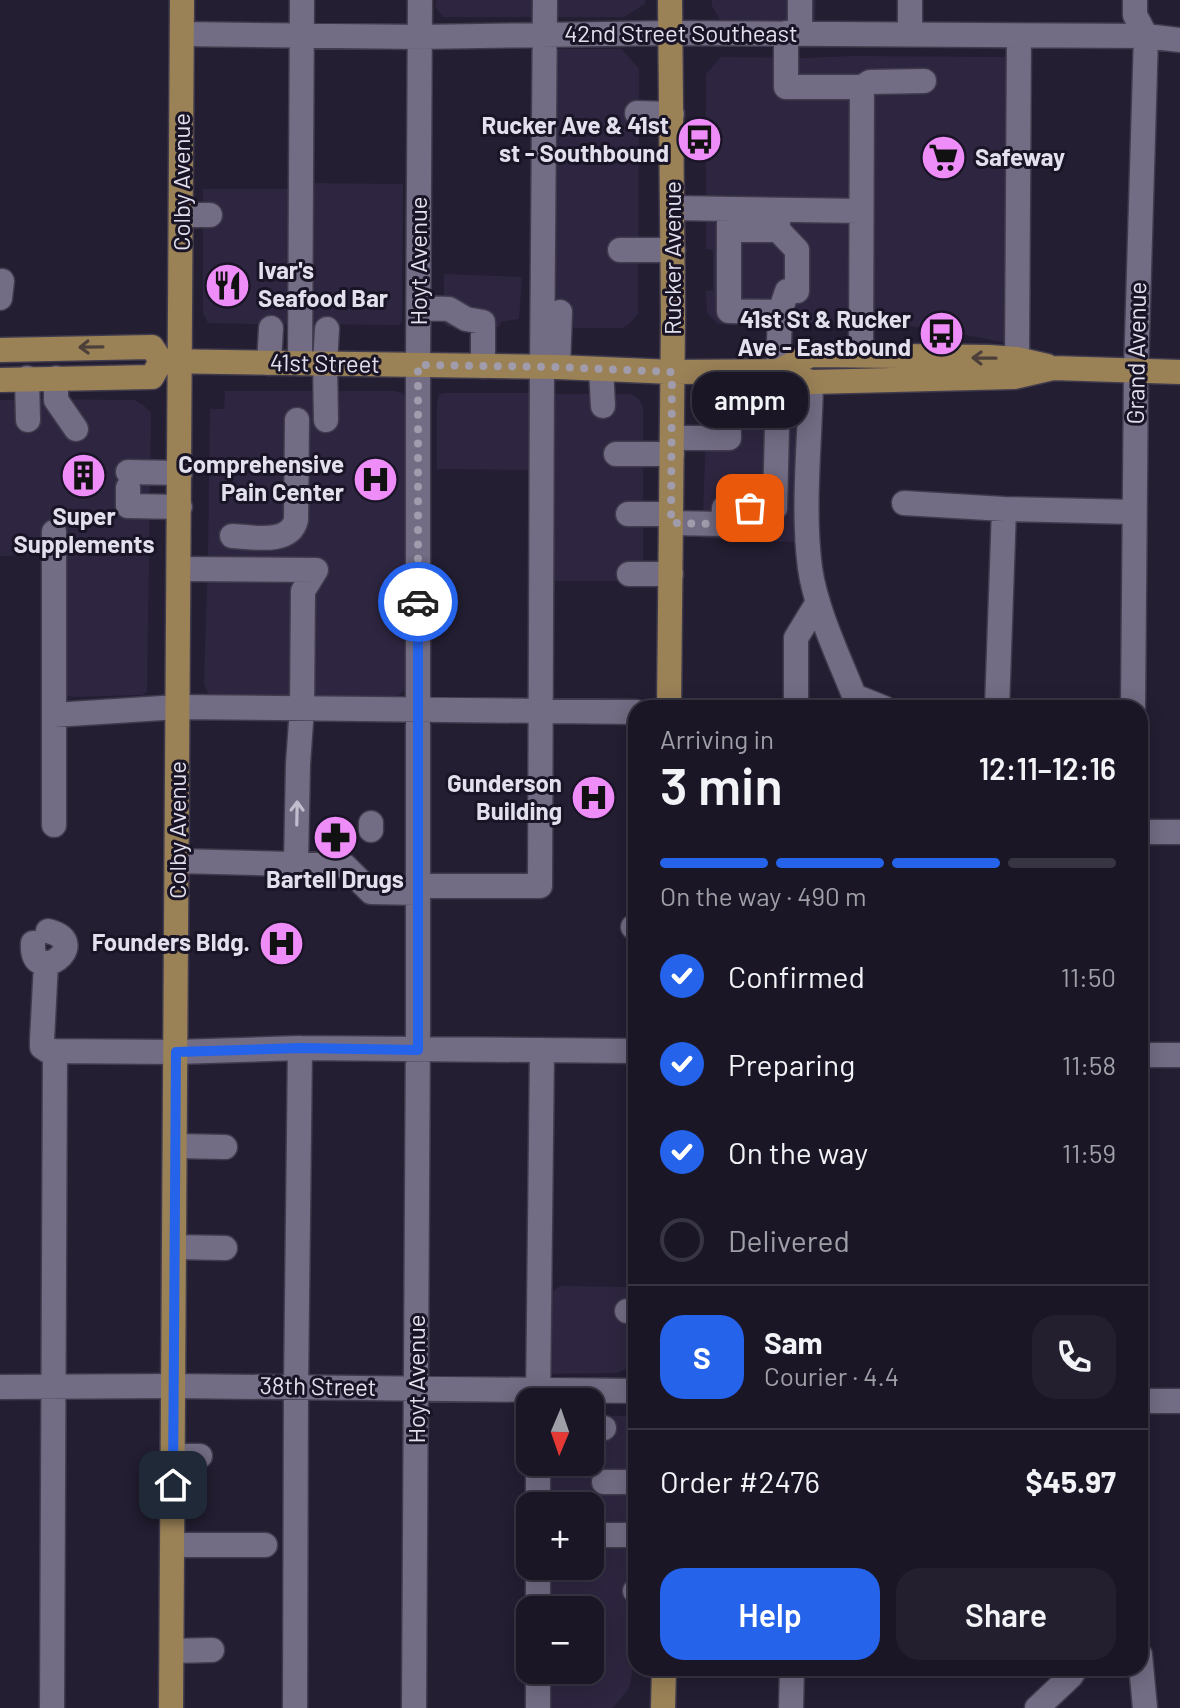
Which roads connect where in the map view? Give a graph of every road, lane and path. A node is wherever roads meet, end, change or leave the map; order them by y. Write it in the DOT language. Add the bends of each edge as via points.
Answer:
graph roads {
  1 [pos="182,0"];
  2 [pos="302,0"];
  3 [pos="420,0"];
  4 [pos="545,0"];
  5 [pos="670,0"];
  6 [pos="800,0"];
  7 [pos="910,0"];
  8 [pos="1135,0"];
  9 [pos="670,33"];
  10 [pos="793,33"];
  11 [pos="182,34"];
  12 [pos="910,34"];
  13 [pos="545,35"];
  14 [pos="302,36"];
  15 [pos="1019,36"];
  16 [pos="1146,36"];
  17 [pos="419,37"];
  18 [pos="1180,40"];
  19 [pos="924,81"];
  20 [pos="862,87"];
  21 [pos="637,113"];
  22 [pos="672,114"];
  23 [pos="673,208"];
  24 [pos="861,211"];
  25 [pos="181,215"];
  26 [pos="210,215"];
  27 [pos="729,220"];
  28 [pos="778,220"];
  29 [pos="620,250"];
  30 [pos="673,250"];
  31 [pos="419,308"];
  32 [pos="560,312"];
  33 [pos="780,312"];
  34 [pos="271,328"];
  35 [pos="327,329"];
  36 [pos="0,350"];
  37 [pos="861,355"];
  38 [pos="1017,359"];
  39 [pos="170,362"];
  40 [pos="269,363"];
  41 [pos="300,363"];
  42 [pos="325,364"];
  43 [pos="418,365"];
  44 [pos="483,366"];
  45 [pos="550,367"];
  46 [pos="912,368"];
  47 [pos="1053,368"];
  48 [pos="601,369"];
  49 [pos="778,371"];
  50 [pos="672,372"];
  51 [pos="726,372"];
  52 [pos="1136,372"];
  53 [pos="1180,372"];
  54 [pos="27,378"];
  55 [pos="56,378"];
  56 [pos="0,380"];
  57 [pos="811,382"];
  58 [pos="603,406"];
  59 [pos="728,406"];
  60 [pos="777,416"];
  61 [pos="28,420"];
  62 [pos="297,420"];
  63 [pos="326,420"];
  64 [pos="810,428"];
  65 [pos="76,429"];
  66 [pos="672,446"];
  67 [pos="616,454"];
  68 [pos="180,473"];
  69 [pos="904,503"];
  70 [pos="180,507"];
  71 [pos="1004,509"];
  72 [pos="1134,512"];
  73 [pos="628,514"];
  74 [pos="671,518"];
  75 [pos="54,532"];
  76 [pos="232,536"];
  77 [pos="179,569"];
  78 [pos="629,574"];
  79 [pos="671,574"];
  80 [pos="818,602"];
  81 [pos="669,700"];
  82 [pos="796,700"];
  83 [pos="855,700"];
  84 [pos="997,700"];
  85 [pos="1133,700"];
  86 [pos="178,707"];
  87 [pos="302,708"];
  88 [pos="418,710"];
  89 [pos="541,711"];
  90 [pos="628,712"];
  91 [pos="54,715"];
  92 [pos="54,825"];
  93 [pos="1148,832"];
  94 [pos="1180,832"];
  95 [pos="177,861"];
  96 [pos="296,863"];
  97 [pos="418,889"];
  98 [pos="43,946"];
  99 [pos="300,1048"];
  100 [pos="418,1050"];
  101 [pos="542,1050"];
  102 [pos="55,1051"];
  103 [pos="628,1051"];
  104 [pos="176,1052"];
  105 [pos="1148,1055"];
  106 [pos="1180,1055"];
  107 [pos="176,1146"];
  108 [pos="225,1147"];
  109 [pos="175,1247"];
  110 [pos="225,1248"];
  111 [pos="174,1386"];
  112 [pos="0,1387"];
  113 [pos="53,1387"];
  114 [pos="296,1387"];
  115 [pos="538,1388"];
  116 [pos="417,1389"];
  117 [pos="604,1389"];
  118 [pos="628,1391"];
  119 [pos="516,1395"];
  120 [pos="1148,1401"];
  121 [pos="1180,1401"];
  122 [pos="173,1456"];
  123 [pos="200,1456"];
  124 [pos="604,1482"];
  125 [pos="628,1482"];
  126 [pos="604,1535"];
  127 [pos="628,1535"];
  128 [pos="173,1545"];
  129 [pos="265,1545"];
  130 [pos="212,1650"];
  131 [pos="172,1651"];
  132 [pos="664,1676"];
  133 [pos="792,1676"];
  134 [pos="1071,1676"];
  135 [pos="1142,1676"];
  136 [pos="538,1684"];
  137 [pos="52,1708"];
  138 [pos="171,1708"];
  139 [pos="295,1708"];
  140 [pos="414,1708"];
  141 [pos="538,1708"];
  142 [pos="663,1708"];
  143 [pos="791,1708"];
  144 [pos="1037,1708"];
  145 [pos="1145,1708"];
  1 -- 11 [label="main road, Colby Avenue"];
  2 -- 14 [label="street"];
  3 -- 17 [label="street, Hoyt Avenue"];
  4 -- 13 [label="street"];
  5 -- 9 [label="main road, Rucker Avenue"];
  6 -- 10 [label="street"];
  7 -- 12 [label="street"];
  8 -- 16 [label="street, Grand Avenue" via="1135,15"];
  9 -- 10 [label="street, 42nd Street Southeast"];
  9 -- 13 [label="street, 42nd Street Southeast"];
  9 -- 22 [label="main road, Rucker Avenue"];
  10 -- 12 [label="street, 42nd Street Southeast"];
  10 -- 20 [label="street" via="786,87"];
  11 -- 14 [label="street, 42nd Street Southeast"];
  11 -- 25 [label="main road, Colby Avenue"];
  12 -- 15 [label="street, 42nd Street Southeast"];
  13 -- 17 [label="street, 42nd Street Southeast"];
  13 -- 45 [label="street"];
  14 -- 17 [label="street, 42nd Street Southeast"];
  14 -- 41 [label="street"];
  15 -- 16 [label="street, 42nd Street Southeast"];
  15 -- 38 [label="street"];
  16 -- 18 [label="street, 42nd Street Southeast"];
  16 -- 52 [label="street, Grand Avenue"];
  17 -- 31 [label="street, Hoyt Avenue" via="408,227"];
  19 -- 20 [label="street" via="870,82"];
  20 -- 24 [label="street"];
  21 -- 22 [label="street"];
  22 -- 23 [label="main road, Rucker Avenue"];
  23 -- 27 [label="street"];
  23 -- 30 [label="main road, Rucker Avenue"];
  24 -- 28 [label="street"];
  24 -- 37 [label="street"];
  25 -- 26 [label="street"];
  25 -- 39 [label="main road, Colby Avenue"];
  27 -- 28 [label="street"];
  27 -- 33 [label="street" via="729,311"];
  28 -- 33 [label="street" via="797,250 797,291 787,291"];
  29 -- 30 [label="street"];
  30 -- 50 [label="main road, Rucker Avenue"];
  31 -- 43 [label="street, Hoyt Avenue"];
  31 -- 44 [label="street" via="449,309 483,322"];
  32 -- 45 [label="street"];
  33 -- 49 [label="street"];
  34 -- 40 [label="street"];
  35 -- 42 [label="street"];
  39 -- 36 [label="main road, 41st Street, one-way" via="152,347"];
  37 -- 46 [label="main road, 41st Street"];
  37 -- 49 [label="main road, 41st Street" via="811,355"];
  38 -- 46 [label="main road, 41st Street, one-way"];
  38 -- 47 [label="main road, 41st Street"];
  39 -- 40 [label="main road, 41st Street"];
  39 -- 55 [label="main road, 41st Street" via="152,377"];
  39 -- 68 [label="main road, Colby Avenue"];
  40 -- 41 [label="main road, 41st Street"];
  41 -- 42 [label="main road, 41st Street"];
  42 -- 43 [label="main road, 41st Street"];
  42 -- 63 [label="street"];
  43 -- 44 [label="main road, 41st Street"];
  43 -- 88 [label="street, Hoyt Avenue" via="430,418 408,554"];
  44 -- 45 [label="main road, 41st Street"];
  45 -- 48 [label="main road, 41st Street"];
  45 -- 89 [label="street"];
  46 -- 47 [label="main road, 41st Street" via="1014,377"];
  46 -- 57 [label="main road, 41st Street"];
  47 -- 52 [label="main road, 41st Street"];
  48 -- 50 [label="main road, 41st Street"];
  48 -- 58 [label="street"];
  49 -- 51 [label="main road, 41st Street"];
  49 -- 57 [label="main road, 41st Street"];
  49 -- 60 [label="street"];
  50 -- 51 [label="main road, 41st Street"];
  50 -- 66 [label="main road, Rucker Avenue"];
  51 -- 59 [label="street"];
  52 -- 53 [label="main road, 41st Street"];
  52 -- 72 [label="street, Grand Avenue"];
  54 -- 55 [label="main road, 41st Street"];
  54 -- 56 [label="main road, 41st Street"];
  54 -- 61 [label="street"];
  55 -- 65 [label="street" via="56,400"];
  57 -- 64 [label="street"];
  59 -- 60 [label="street"];
  59 -- 66 [label="street" via="729,438"];
  60 -- 64 [label="street"];
  60 -- 74 [label="street" via="775,508 724,508 723,524"];
  62 -- 76 [label="street" via="295,527 282,537"];
  64 -- 80 [label="street" via="807,526"];
  66 -- 67 [label="street"];
  66 -- 74 [label="main road, Rucker Avenue"];
  68 -- 70 [label="main road, Colby Avenue"];
  68 -- 70 [label="street" via="128,480 128,506"];
  69 -- 71 [label="street"];
  70 -- 77 [label="main road, Colby Avenue"];
  71 -- 72 [label="street"];
  71 -- 84 [label="street"];
  72 -- 85 [label="street, Grand Avenue"];
  73 -- 74 [label="street"];
  74 -- 79 [label="main road, Rucker Avenue"];
  75 -- 91 [label="street"];
  77 -- 86 [label="main road, Colby Avenue"];
  77 -- 87 [label="street" via="322,562 303,591"];
  78 -- 79 [label="street"];
  79 -- 81 [label="main road, Rucker Avenue"];
  80 -- 82 [label="street" via="796,638"];
  80 -- 83 [label="street"];
  86 -- 87 [label="street"];
  86 -- 91 [label="street"];
  86 -- 95 [label="main road, Colby Avenue"];
  87 -- 88 [label="street" via="334,701"];
  96 -- 87 [label="street, one-way"];
  88 -- 89 [label="street"];
  88 -- 97 [label="street, Hoyt Avenue"];
  89 -- 90 [label="street"];
  89 -- 97 [label="street" via="540,886"];
  91 -- 92 [label="street"];
  93 -- 94 [label="street"];
  95 -- 96 [label="street"];
  95 -- 104 [label="main road, Colby Avenue"];
  96 -- 97 [label="street" via="337,865 371,892"];
  97 -- 100 [label="street, Hoyt Avenue"];
  98 -- 102 [label="street" via="42,1047"];
  99 -- 100 [label="street" via="372,1043"];
  99 -- 104 [label="street"];
  99 -- 114 [label="street"];
  100 -- 101 [label="street"];
  100 -- 116 [label="street, Hoyt Avenue"];
  101 -- 103 [label="street"];
  101 -- 115 [label="street"];
  102 -- 104 [label="street"];
  102 -- 113 [label="street"];
  104 -- 107 [label="main road, Colby Avenue"];
  105 -- 106 [label="street"];
  107 -- 108 [label="street"];
  107 -- 109 [label="main road, Colby Avenue"];
  109 -- 110 [label="street"];
  109 -- 111 [label="main road, Colby Avenue"];
  111 -- 113 [label="street, 38th Street" via="81,1380"];
  111 -- 114 [label="street, 38th Street" via="225,1380"];
  111 -- 122 [label="main road, Colby Avenue"];
  112 -- 113 [label="street, 38th Street"];
  113 -- 137 [label="street"];
  114 -- 116 [label="street, 38th Street"];
  114 -- 139 [label="street" via="287,1457"];
  116 -- 119 [label="street, 38th Street"];
  116 -- 140 [label="street, Hoyt Avenue"];
  117 -- 118 [label="street, 38th Street"];
  120 -- 121 [label="street"];
  122 -- 123 [label="street"];
  122 -- 128 [label="main road, Colby Avenue"];
  124 -- 125 [label="street"];
  126 -- 127 [label="street"];
  128 -- 129 [label="street"];
  128 -- 131 [label="main road, Colby Avenue"];
  130 -- 131 [label="street"];
  131 -- 138 [label="main road, Colby Avenue"];
  132 -- 142 [label="main road"];
  133 -- 143 [label="street"];
  134 -- 144 [label="street"];
  135 -- 145 [label="street"];
  136 -- 141 [label="street"];
}
